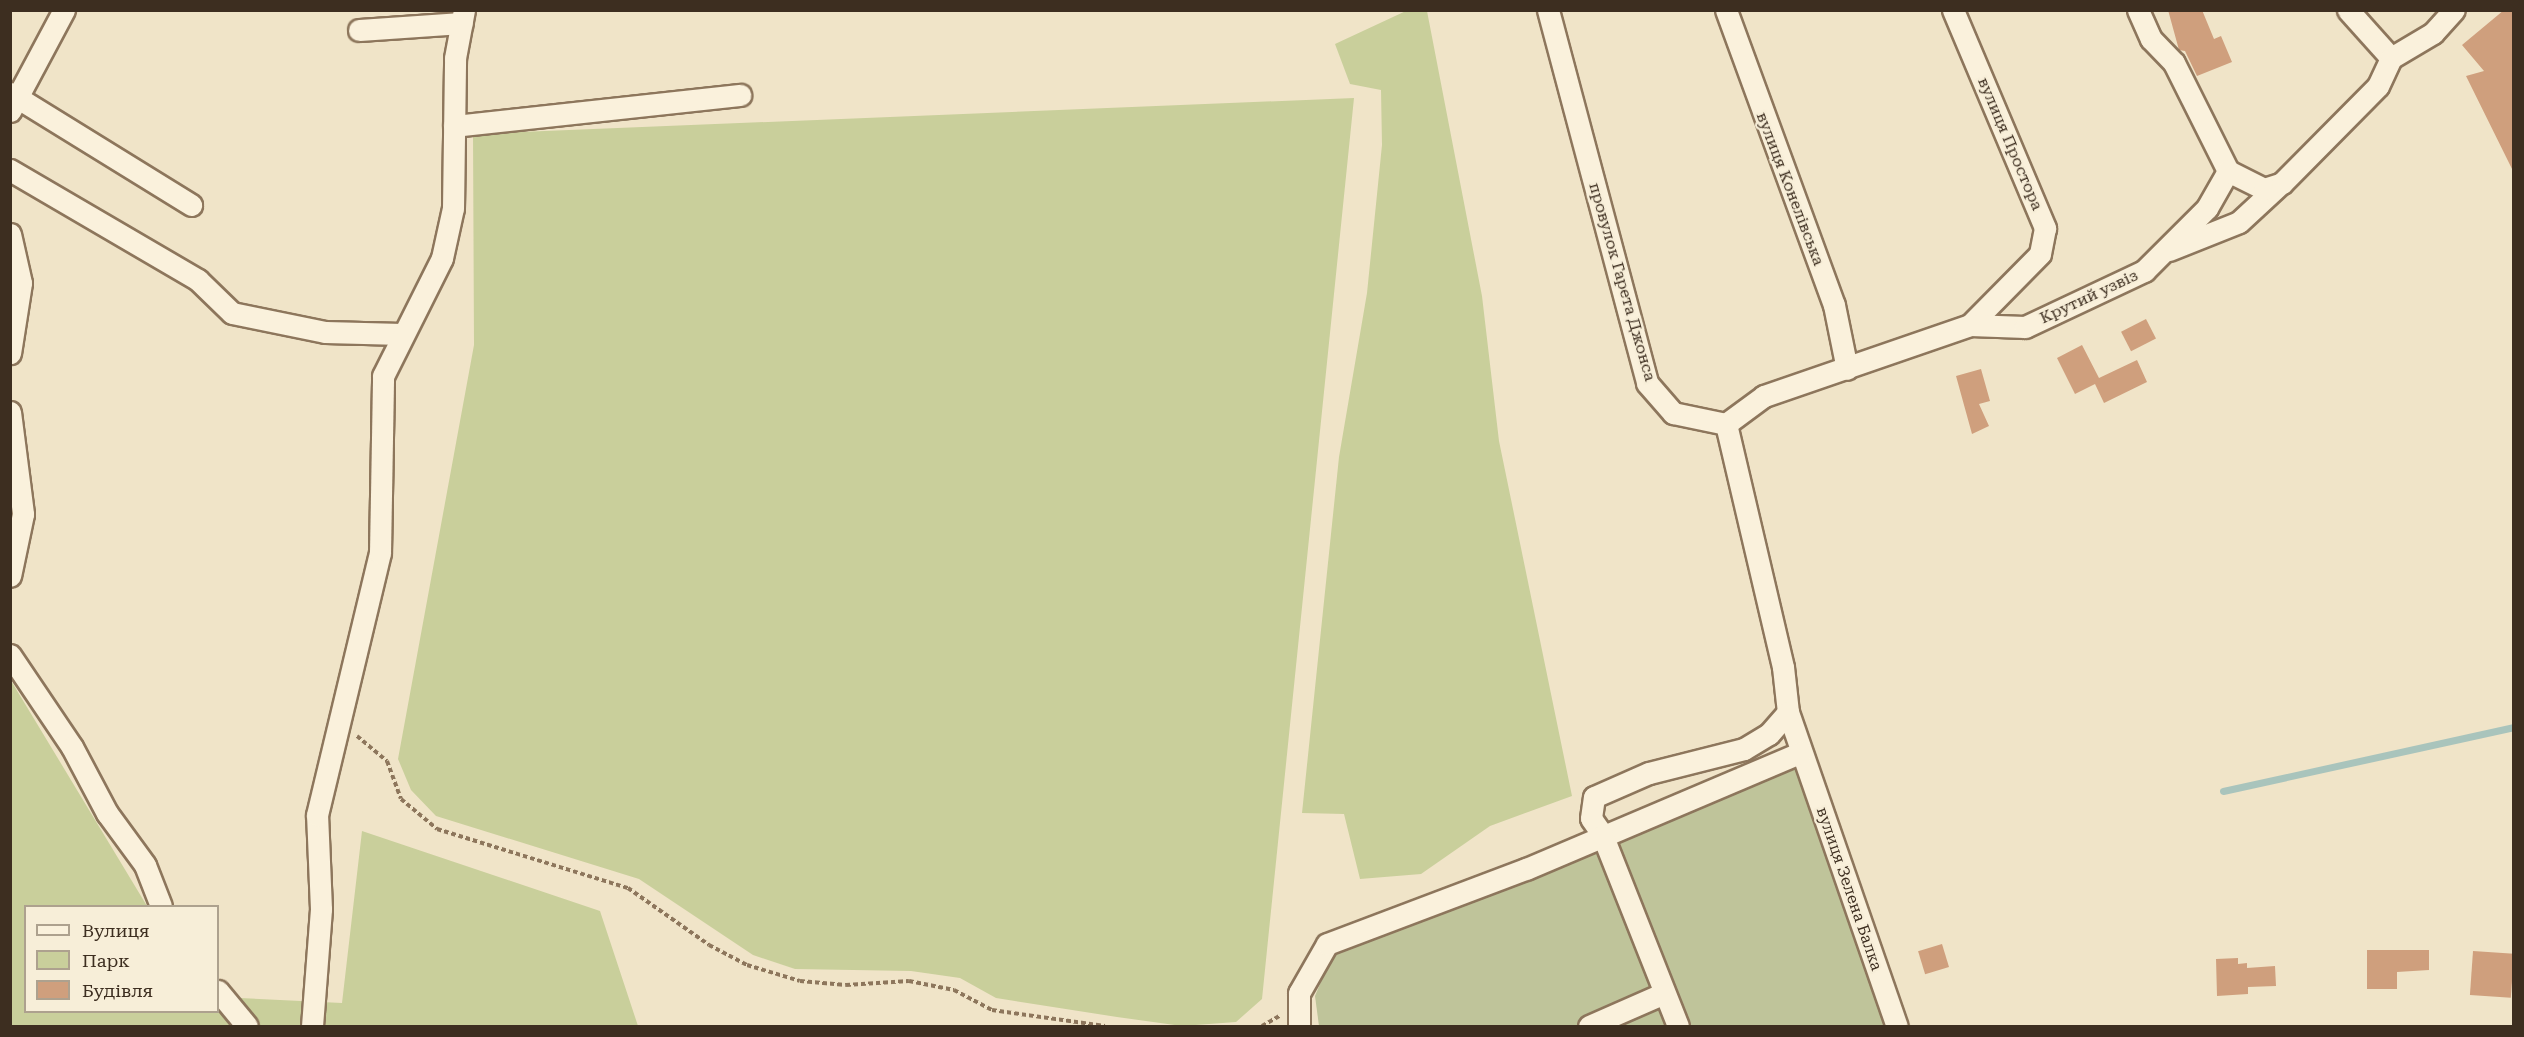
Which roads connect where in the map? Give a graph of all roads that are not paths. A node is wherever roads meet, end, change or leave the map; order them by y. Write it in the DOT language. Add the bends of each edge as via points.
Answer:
graph roads {
  1 [pos="64,10"];
  2 [pos="1548,10"];
  3 [pos="1726,10"];
  4 [pos="1953,10"];
  5 [pos="2138,10"];
  6 [pos="2348,10"];
  7 [pos="2454,10"];
  8 [pos="463,17"];
  9 [pos="359,30"];
  10 [pos="2391,58"];
  11 [pos="740,95"];
  12 [pos="13,101"];
  13 [pos="454,126"];
  14 [pos="10,170"];
  15 [pos="2228,171"];
  16 [pos="2282,183"];
  17 [pos="191,205"];
  18 [pos="10,234"];
  19 [pos="2163,252"];
  20 [pos="1970,325"];
  21 [pos="402,334"];
  22 [pos="10,352"];
  23 [pos="1847,369"];
  24 [pos="10,412"];
  25 [pos="1726,424"];
  26 [pos="10,576"];
  27 [pos="10,655"];
  28 [pos="1788,712"];
  29 [pos="1801,752"];
  30 [pos="1602,834"];
  31 [pos="161,905"];
  32 [pos="219,992"];
  33 [pos="1664,993"];
  34 [pos="247,1026"];
  35 [pos="312,1026"];
  36 [pos="1299,1026"];
  37 [pos="1589,1026"];
  38 [pos="1678,1026"];
  39 [pos="1897,1026"];
  1 -- 12 [label="street"];
  2 -- 25 [label="street, провулок Гарета Джонса" via="1647,383 1673,413"];
  3 -- 23 [label="street, вулиця Конелівська" via="1834,305"];
  4 -- 20 [label="street, вулиця Простора" via="2045,228 2040,254"];
  5 -- 15 [label="street" via="2151,39 2174,63"];
  6 -- 10 [label="street"];
  7 -- 10 [label="street" via="2433,33"];
  8 -- 9 [label="street"];
  8 -- 13 [label="street" via="455,58"];
  10 -- 16 [label="street" via="2378,86"];
  11 -- 13 [label="street"];
  12 -- 17 [label="street"];
  13 -- 21 [label="street" via="453,207 442,258"];
  14 -- 21 [label="street" via="198,280 232,313 325,332"];
  15 -- 16 [label="street" via="2264,189"];
  15 -- 19 [label="street, Крутий узвіз" via="2207,208"];
  16 -- 19 [label="street" via="2231,226"];
  18 -- 22 [label="street" via="21,282"];
  19 -- 20 [label="street, Крутий узвіз" via="2144,271 2025,327"];
  20 -- 23 [label="street, Крутий узвіз"];
  21 -- 35 [label="street" via="383,376 380,553 337,718 317,815 321,909"];
  23 -- 25 [label="street, Крутий узвіз" via="1764,396"];
  24 -- 26 [label="street" via="23,514"];
  25 -- 28 [label="street" via="1783,667"];
  27 -- 31 [label="street" via="72,747 106,813 145,865"];
  28 -- 29 [label="street"];
  28 -- 30 [label="street" via="1769,734 1744,748 1649,773 1594,797 1591,818"];
  29 -- 30 [label="street"];
  29 -- 39 [label="street, вулиця Зелена Балка"];
  30 -- 33 [label="street"];
  30 -- 36 [label="street" via="1526,869 1327,944 1299,993"];
  32 -- 34 [label="street"];
  33 -- 37 [label="street"];
  33 -- 38 [label="street"];
}
